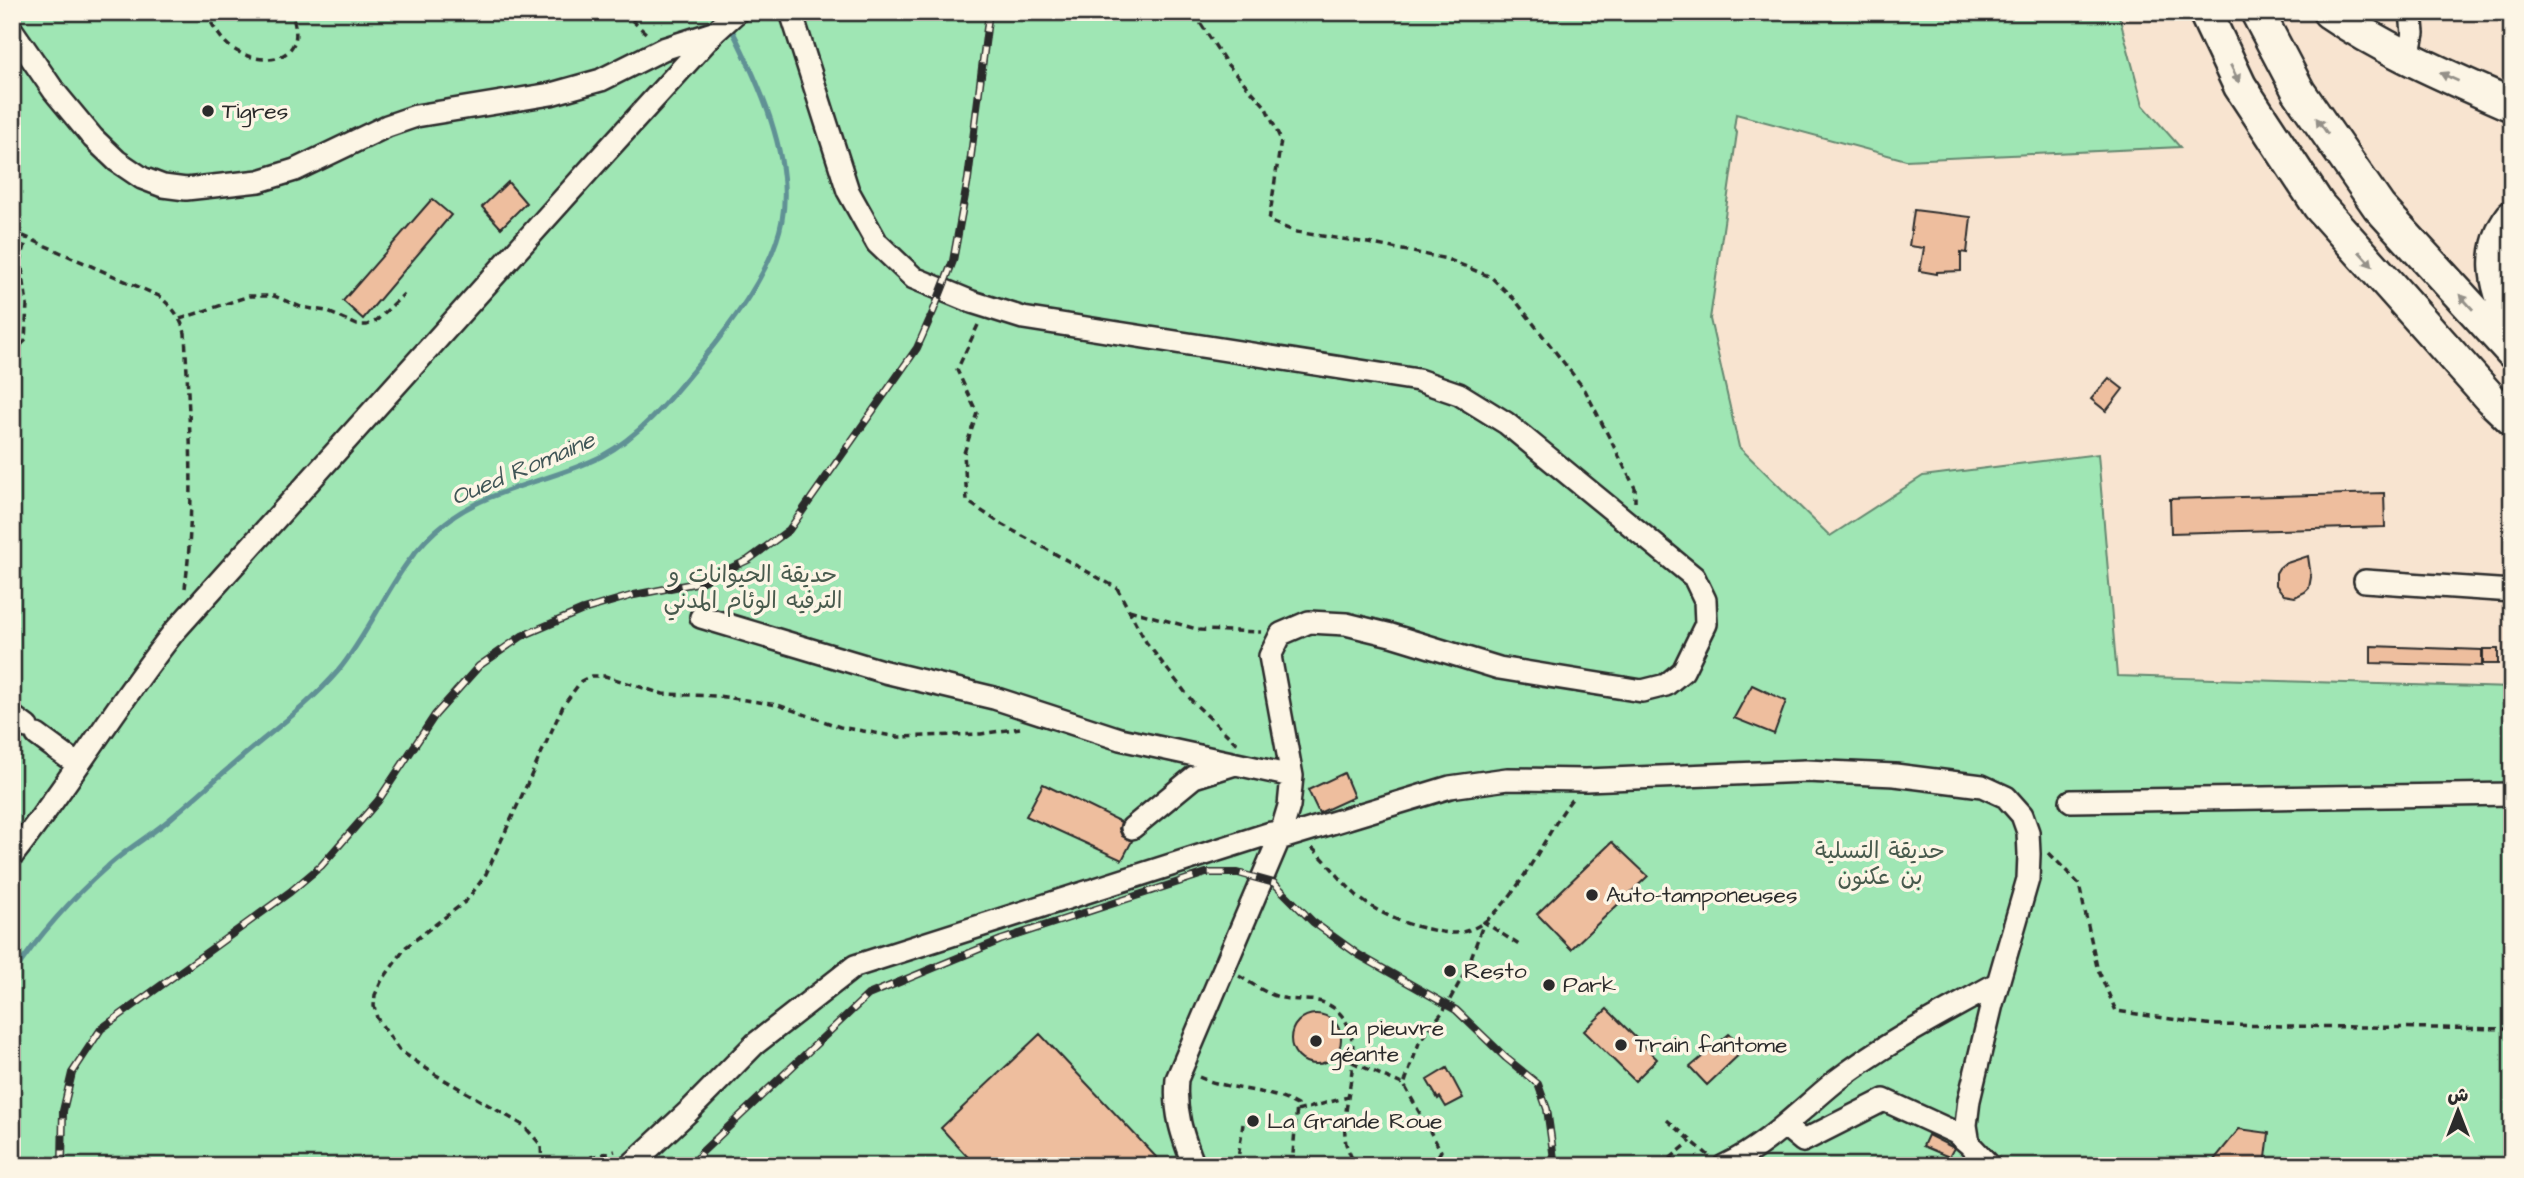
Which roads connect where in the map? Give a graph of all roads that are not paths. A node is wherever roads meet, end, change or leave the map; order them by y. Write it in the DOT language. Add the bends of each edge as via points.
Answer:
graph roads {
  1 [pos="737,12"];
  2 [pos="791,12"];
  3 [pos="2205,12"];
  4 [pos="2258,12"];
  5 [pos="2329,12"];
  6 [pos="2411,12"];
  7 [pos="12,30"];
  8 [pos="715,33"];
  9 [pos="2407,58"];
  10 [pos="2512,104"];
  11 [pos="2512,217"];
  12 [pos="2512,318"];
  13 [pos="2512,352"];
  14 [pos="2512,419"];
  15 [pos="2365,581"];
  16 [pos="2512,591"];
  17 [pos="701,617"];
  18 [pos="25,726"];
  19 [pos="1234,764"];
  20 [pos="78,765"];
  21 [pos="1292,776"];
  22 [pos="2512,794"];
  23 [pos="2006,797"];
  24 [pos="2071,802"];
  25 [pos="1983,803"];
  26 [pos="1132,828"];
  27 [pos="1279,836"];
  28 [pos="12,856"];
  29 [pos="1998,983"];
  30 [pos="1785,1126"];
  31 [pos="1969,1144"];
  32 [pos="626,1158"];
  33 [pos="1718,1162"];
  34 [pos="1194,1166"];
  35 [pos="1990,1166"];
  1 -- 8 [label="street"];
  2 -- 21 [label="street" via="848,191 877,243 914,278 1037,321 1418,380 1459,394 1506,423 1694,578 1704,600 1706,624 1683,671 1667,685 1642,691 1499,668 1346,624 1309,622 1281,634 1270,656"];
  3 -- 14 [label="highway, one-way" via="2241,86 2319,206"];
  13 -- 4 [label="highway, one-way" via="2379,207 2299,92"];
  5 -- 9 [label="highway"];
  6 -- 9 [label="street" via="2413,33"];
  7 -- 8 [label="street" via="54,92 117,162 142,178 187,189 259,181 295,170 387,125 416,116 551,94 601,80 663,49"];
  8 -- 20 [label="street" via="173,633"];
  10 -- 9 [label="highway, one-way"];
  11 -- 12 [label="highway" via="2500,238 2496,269 2498,289"];
  15 -- 16 [label="street"];
  17 -- 19 [label="street" via="885,672 994,698 1121,739"];
  18 -- 20 [label="street"];
  19 -- 21 [label="street"];
  19 -- 26 [label="street" via="1194,777"];
  20 -- 28 [label="street"];
  21 -- 27 [label="street"];
  22 -- 24 [label="street"];
  23 -- 25 [label="street"];
  23 -- 27 [label="street" via="1958,781 1806,771 1507,779 1450,787"];
  23 -- 29 [label="street" via="2022,815 2028,832 2028,879"];
  27 -- 32 [label="street" via="1271,833 855,966 755,1044 689,1111"];
  27 -- 34 [label="street" via="1177,1079 1175,1102"];
  29 -- 30 [label="street" via="1877,1052"];
  29 -- 31 [label="street" via="1969,1100"];
  30 -- 31 [label="street" via="1803,1141 1884,1100 1956,1133"];
  30 -- 33 [label="street" via="1748,1154"];
  31 -- 35 [label="street"];
}
